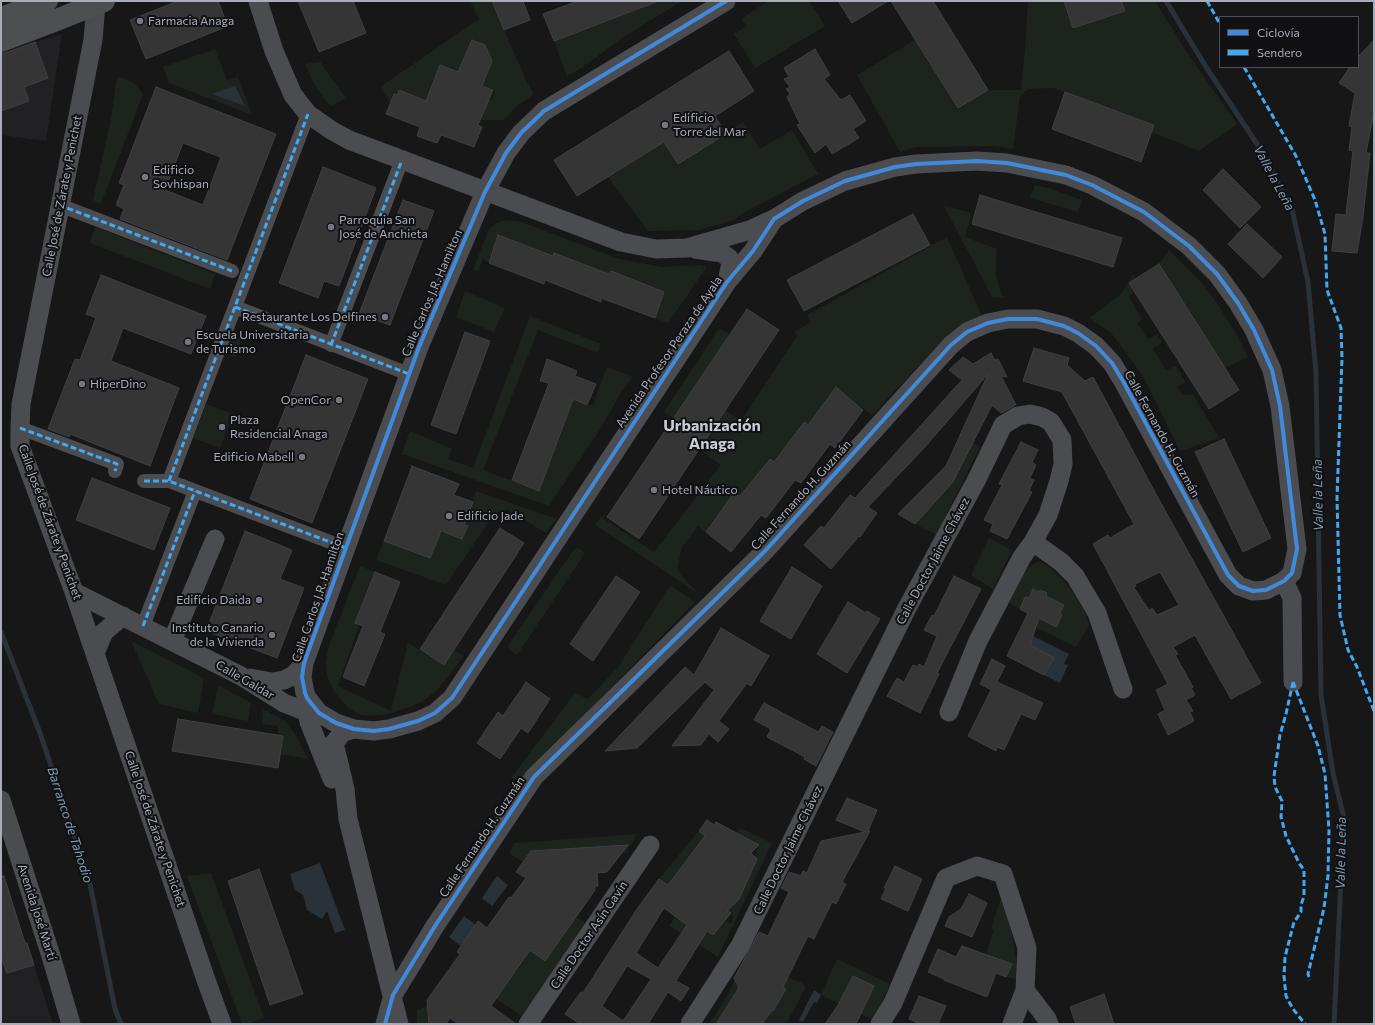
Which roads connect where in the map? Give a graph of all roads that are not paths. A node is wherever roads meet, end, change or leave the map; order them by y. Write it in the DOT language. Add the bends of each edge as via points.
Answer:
graph roads {
  1 [pos="48,1"];
  2 [pos="62,1"];
  3 [pos="258,1"];
  4 [pos="726,1"];
  5 [pos="100,3"];
  6 [pos="1,18"];
  7 [pos="1,29"];
  8 [pos="1,41"];
  9 [pos="308,114"];
  10 [pos="402,160"];
  11 [pos="485,192"];
  12 [pos="60,205"];
  13 [pos="774,219"];
  14 [pos="687,248"];
  15 [pos="232,271"];
  16 [pos="727,282"];
  17 [pos="235,307"];
  18 [pos="331,345"];
  19 [pos="409,374"];
  20 [pos="20,428"];
  21 [pos="114,471"];
  22 [pos="144,481"];
  23 [pos="169,481"];
  24 [pos="195,491"];
  25 [pos="215,539"];
  26 [pos="1032,542"];
  27 [pos="346,548"];
  28 [pos="1284,581"];
  29 [pos="74,592"];
  30 [pos="123,616"];
  31 [pos="143,626"];
  32 [pos="172,641"];
  33 [pos="95,653"];
  34 [pos="304,663"];
  35 [pos="241,676"];
  36 [pos="1293,682"];
  37 [pos="1123,689"];
  38 [pos="311,708"];
  39 [pos="949,712"];
  40 [pos="354,729"];
  41 [pos="1,800"];
  42 [pos="348,819"];
  43 [pos="6,831"];
  44 [pos="650,845"];
  45 [pos="1025,990"];
  46 [pos="392,996"];
  47 [pos="71,1024"];
  48 [pos="222,1024"];
  49 [pos="385,1024"];
  50 [pos="399,1024"];
  51 [pos="528,1024"];
  52 [pos="690,1024"];
  53 [pos="880,1024"];
  54 [pos="1012,1024"];
  55 [pos="1049,1024"];
  1 -- 6 [label="main road"];
  2 -- 7 [label="main road" via="46,12"];
  3 -- 9 [label="street" via="274,51 294,95"];
  4 -- 11 [label="street, Calle Carlos J.R. Hamilton" via="544,112 521,133 506,153"];
  5 -- 8 [label="main road"];
  5 -- 12 [label="street, Calle José de Zárate y Penichet"];
  9 -- 10 [label="street" via="349,140"];
  9 -- 17 [label="street"];
  10 -- 11 [label="street"];
  10 -- 18 [label="street"];
  11 -- 14 [label="street" via="621,242 656,249"];
  11 -- 19 [label="street, Calle Carlos J.R. Hamilton"];
  12 -- 15 [label="street"];
  12 -- 20 [label="street, Calle José de Zárate y Penichet" via="21,404"];
  13 -- 14 [label="street" via="750,230"];
  13 -- 16 [label="street, Avenida Profesor Peraza de Ayala" via="753,251"];
  13 -- 28 [label="street, Avenida Profesor Peraza de Ayala" via="803,201 845,182 895,167 977,161 1007,163 1066,175 1144,212 1189,246 1216,274 1254,330 1272,370 1280,406 1297,549 1292,573"];
  14 -- 16 [label="street" via="722,253 729,258 731,263"];
  16 -- 40 [label="street, Avenida Profesor Peraza de Ayala" via="452,698 435,712 418,721 374,731"];
  17 -- 18 [label="street"];
  17 -- 23 [label="street"];
  18 -- 19 [label="street"];
  19 -- 27 [label="street, Calle Carlos J.R. Hamilton"];
  20 -- 21 [label="street" via="117,464"];
  20 -- 29 [label="street, Calle José de Zárate y Penichet" via="20,446"];
  22 -- 23 [label="street"];
  23 -- 24 [label="street"];
  24 -- 27 [label="street"];
  24 -- 31 [label="street"];
  25 -- 32 [label="street"];
  26 -- 37 [label="street" via="1061,562 1082,588 1097,613"];
  26 -- 39 [label="street, Calle Doctor Jaime Chávez" via="978,641"];
  26 -- 52 [label="street, Calle Doctor Jaime Chávez" via="1048,515 1060,481 1062,440 1050,422 1030,414 1018,416 1003,425 977,479 906,608 740,946"];
  27 -- 34 [label="street, Calle Carlos J.R. Hamilton"];
  28 -- 36 [label="street" via="1292,598"];
  28 -- 46 [label="street, Calle Fernando H. Guzmán" via="1266,590 1253,591 1239,586 1228,575 1123,381 1112,363 1096,346 1064,326 1037,319 1008,319 988,323 967,332 951,345 765,551 534,776"];
  29 -- 30 [label="street, Calle Galdar"];
  29 -- 33 [label="street, Calle José de Zárate y Penichet"];
  30 -- 31 [label="street, Calle Galdar"];
  30 -- 33 [label="street" via="104,632"];
  31 -- 32 [label="street, Calle Galdar"];
  32 -- 35 [label="street, Calle Galdar"];
  33 -- 48 [label="street, Calle José de Zárate y Penichet"];
  34 -- 35 [label="street" via="294,675 284,680 272,682"];
  34 -- 38 [label="street, Calle Carlos J.R. Hamilton" via="302,677"];
  35 -- 38 [label="street, Calle Galdar" via="284,702"];
  38 -- 40 [label="street, Avenida Profesor Peraza de Ayala"];
  38 -- 42 [label="street, Calle Carlos J.R. Hamilton" via="309,722"];
  40 -- 42 [label="street" via="343,732 334,743 345,789"];
  41 -- 43 [label="street, Avenida José Martí"];
  42 -- 46 [label="street"];
  43 -- 47 [label="street, Avenida José Martí" via="51,956"];
  44 -- 51 [label="street, Calle Doctor Asín Gavín"];
  45 -- 53 [label="street" via="1027,948 1003,874 977,866 946,878 892,1003"];
  45 -- 54 [label="street"];
  45 -- 55 [label="street"];
  46 -- 49 [label="street, Calle Fernando H. Guzmán"];
  46 -- 50 [label="street"];
}
